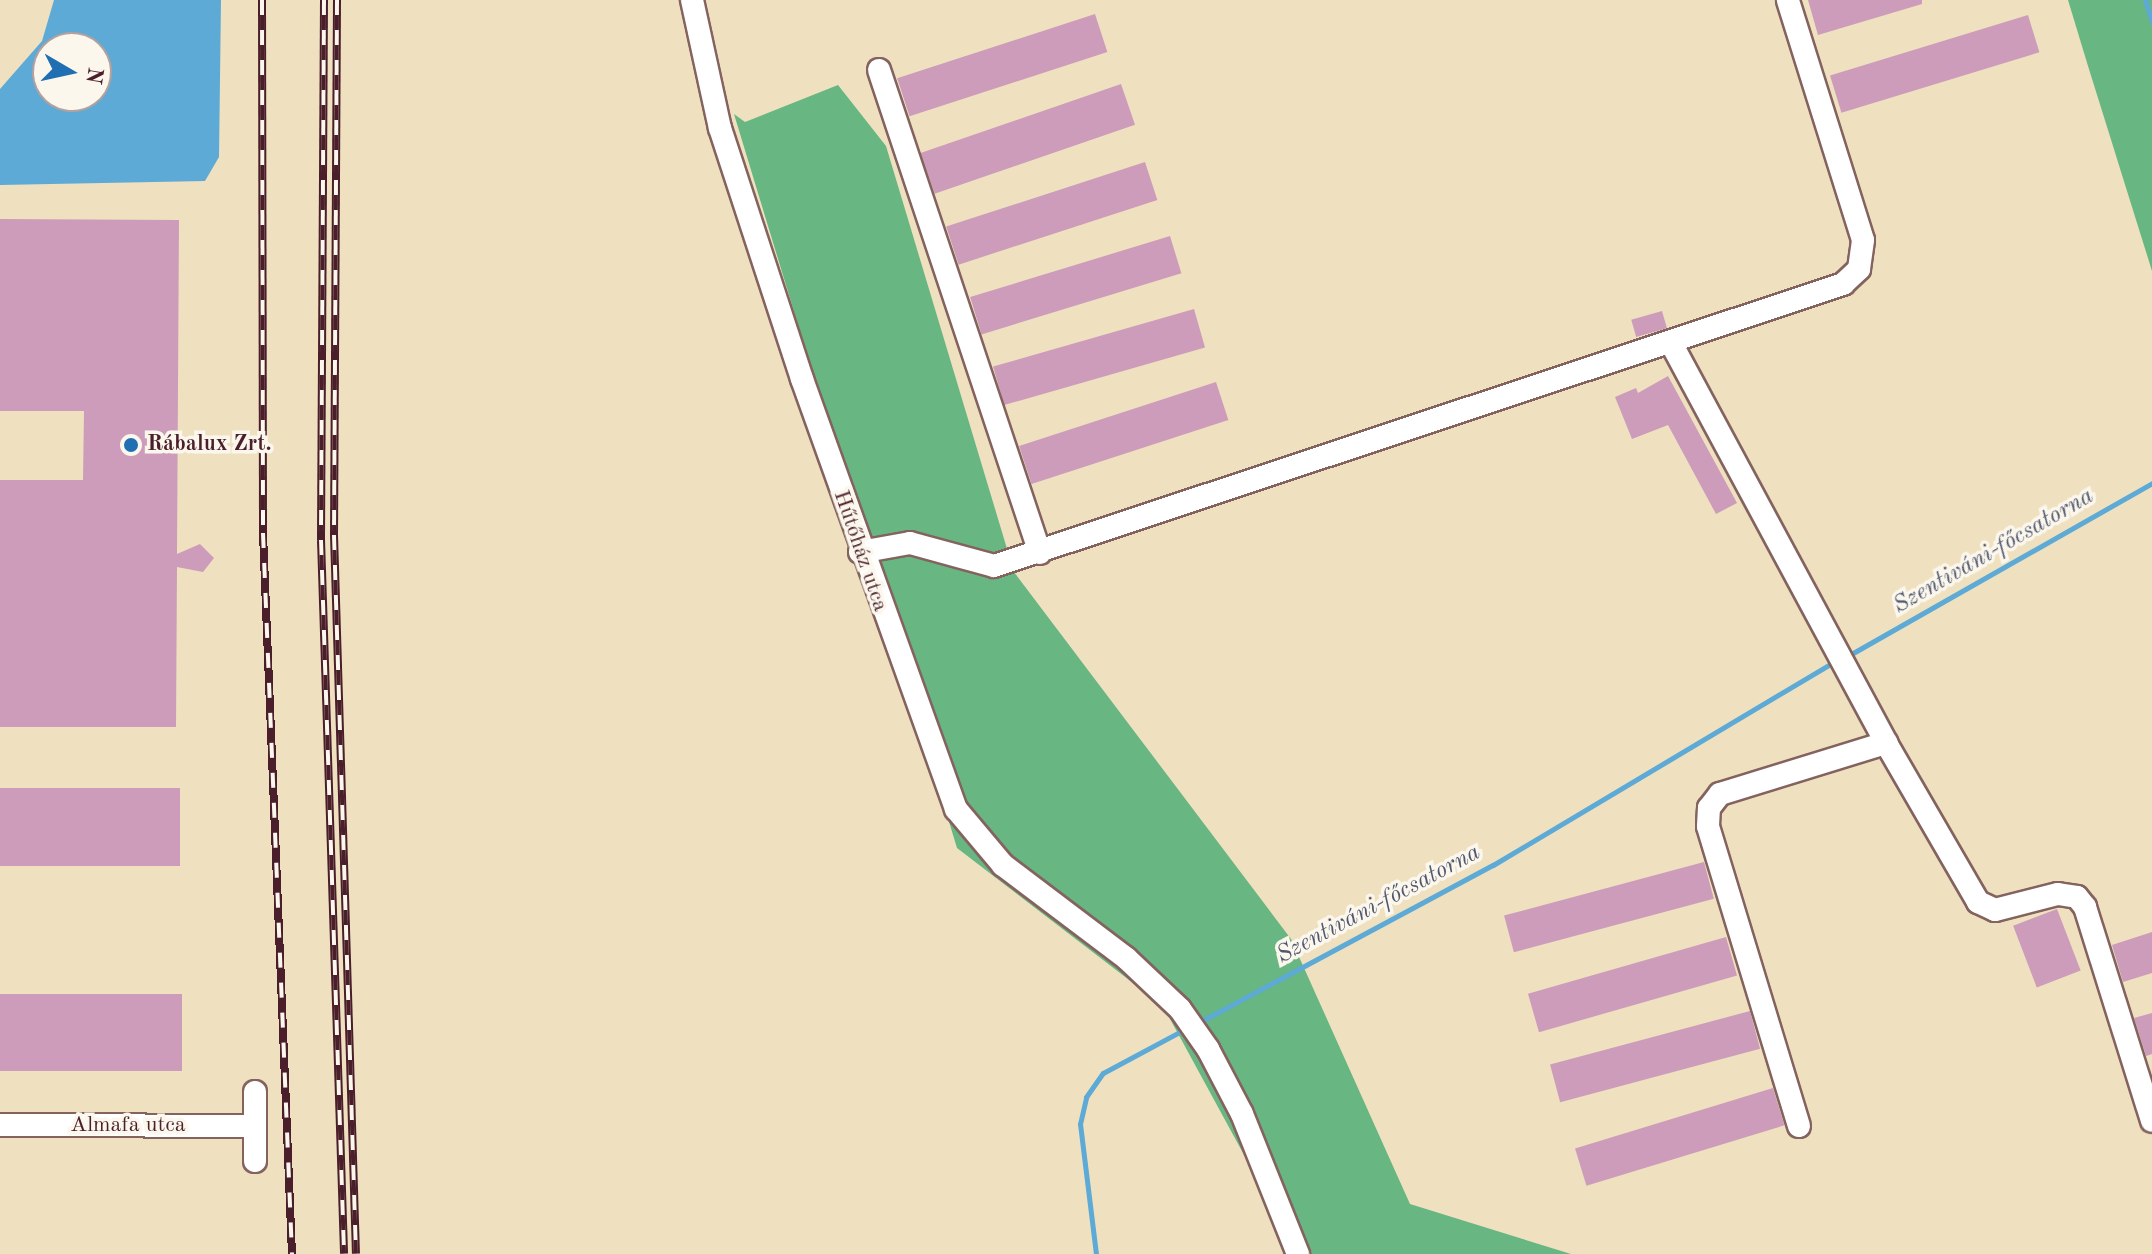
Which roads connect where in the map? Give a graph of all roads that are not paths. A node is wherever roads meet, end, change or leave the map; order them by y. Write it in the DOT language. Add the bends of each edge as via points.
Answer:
graph roads {
  1 [pos="692,0"];
  2 [pos="1788,0"];
  3 [pos="879,70"];
  4 [pos="1671,343"];
  5 [pos="860,552"];
  6 [pos="1040,553"];
  7 [pos="1886,743"];
  8 [pos="255,1092"];
  9 [pos="2152,1121"];
  10 [pos="0,1125"];
  11 [pos="255,1126"];
  12 [pos="1799,1126"];
  13 [pos="255,1161"];
  14 [pos="1298,1254"];
  1 -- 5 [label="street, Hűtőház utca" via="720,128"];
  2 -- 4 [label="street" via="1856,210 1863,240 1859,269 1843,284 1809,298"];
  3 -- 6 [label="street"];
  4 -- 6 [label="street"];
  4 -- 7 [label="street"];
  5 -- 6 [label="street" via="910,543 994,566"];
  5 -- 14 [label="street, Hűtőház utca" via="940,776 974,836 1003,865 1126,958 1180,1009 1242,1114"];
  7 -- 9 [label="street" via="1978,902 1995,910 2058,894 2077,897 2085,907"];
  7 -- 12 [label="street" via="1720,794 1709,808 1708,826"];
  8 -- 11 [label="street"];
  10 -- 11 [label="street, Almafa utca"];
  11 -- 13 [label="street"];
}
